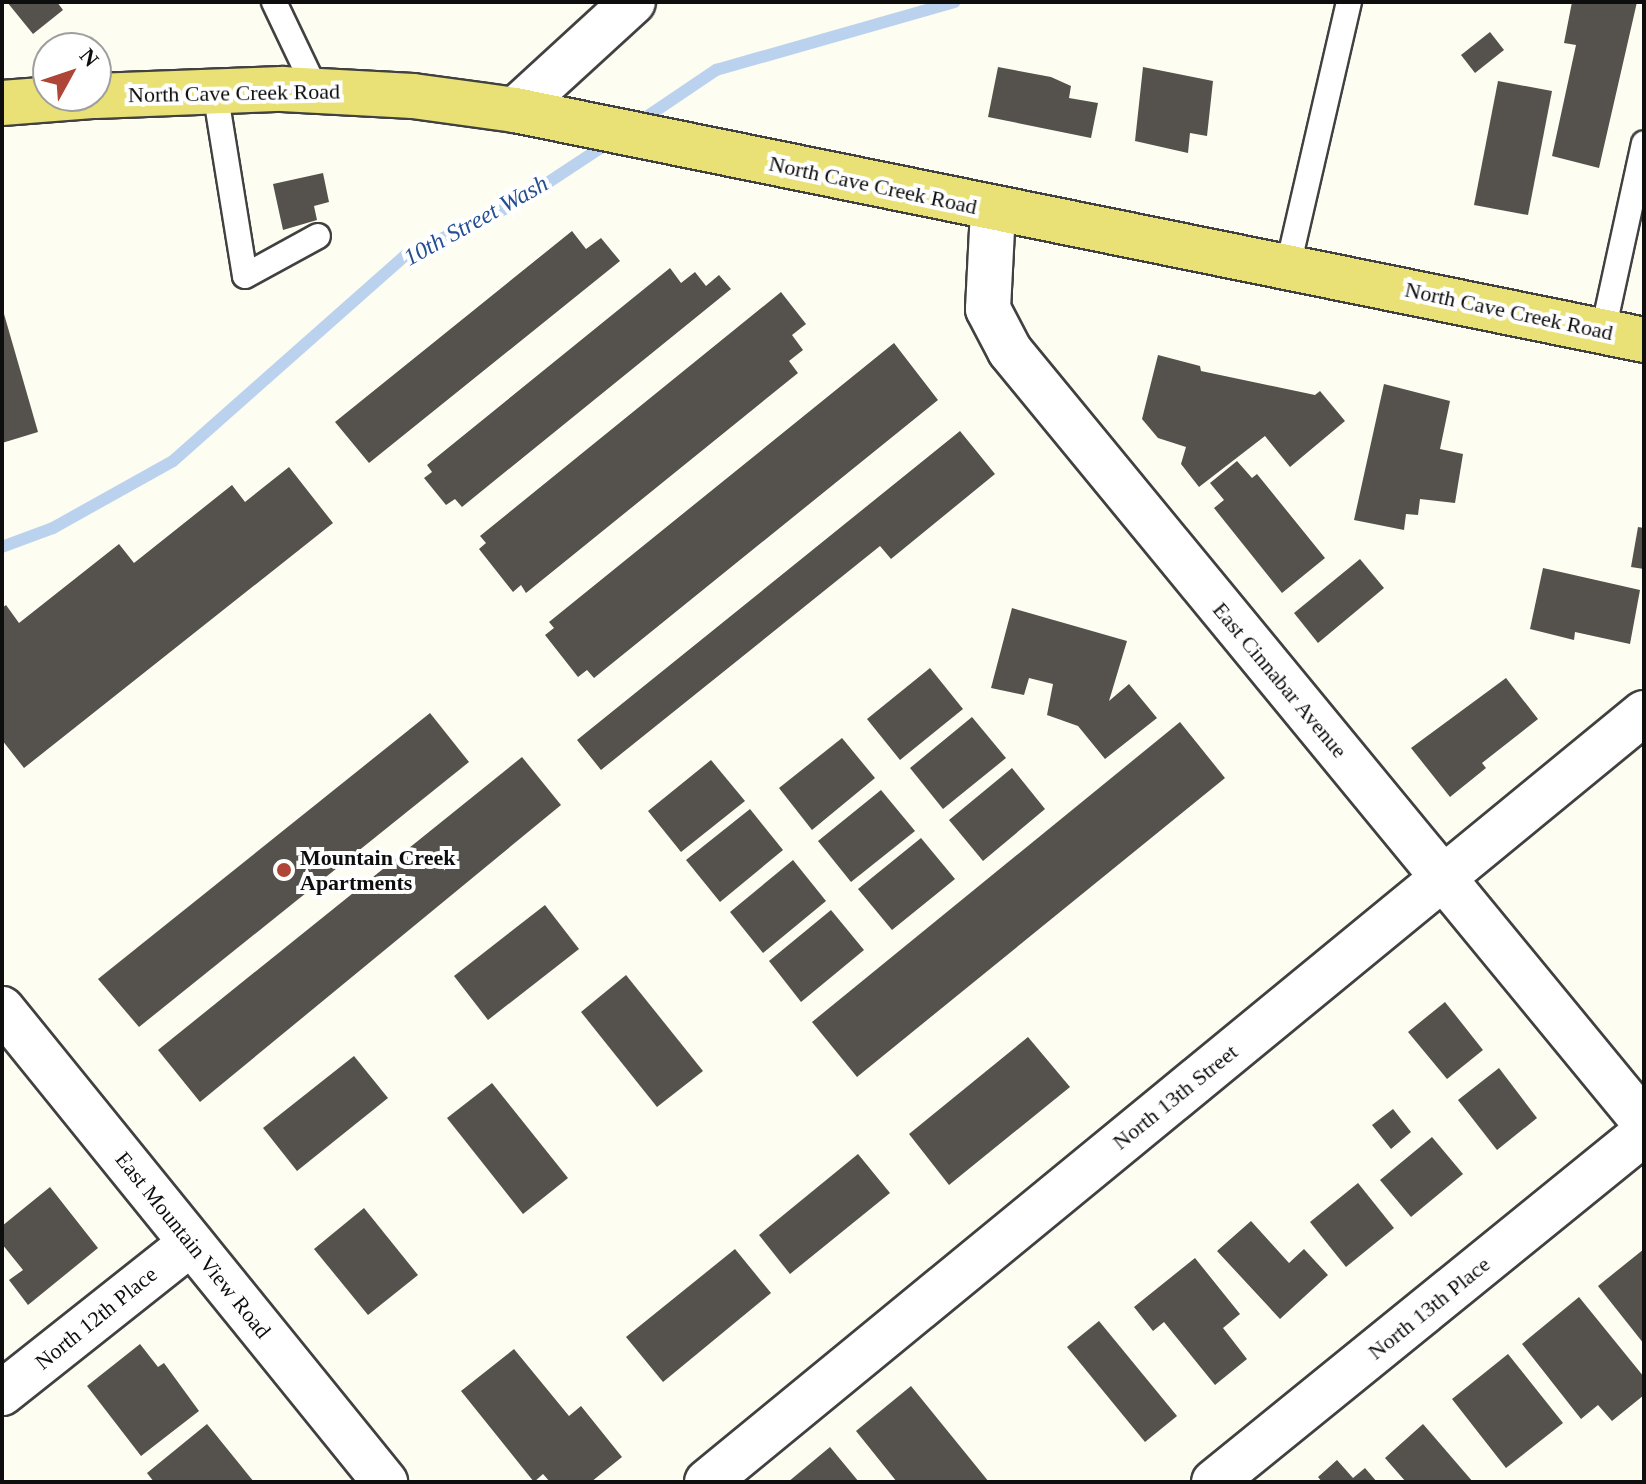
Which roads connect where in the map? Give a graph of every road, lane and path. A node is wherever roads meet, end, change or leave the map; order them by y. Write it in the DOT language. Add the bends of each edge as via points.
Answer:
graph roads {
  1 [pos="274,2"];
  2 [pos="633,2"];
  3 [pos="1349,2"];
  4 [pos="316,90"];
  5 [pos="215,91"];
  6 [pos="112,95"];
  7 [pos="32,101"];
  8 [pos="2,103"];
  9 [pos="515,110"];
  10 [pos="1644,143"];
  11 [pos="993,210"];
  12 [pos="318,236"];
  13 [pos="1288,266"];
  14 [pos="1624,335"];
  15 [pos="1642,720"];
  16 [pos="1444,878"];
  17 [pos="2,1009"];
  18 [pos="1644,1122"];
  19 [pos="1644,1133"];
  20 [pos="191,1243"];
  21 [pos="2,1393"];
  22 [pos="385,1482"];
  23 [pos="707,1482"];
  24 [pos="1214,1482"];
  1 -- 4 [label="lane"];
  2 -- 9 [label="street"];
  3 -- 13 [label="lane"];
  4 -- 5 [label="main road, North Cave Creek Road"];
  4 -- 9 [label="main road, North Cave Creek Road"];
  5 -- 6 [label="main road, North Cave Creek Road"];
  5 -- 12 [label="lane" via="245,276"];
  7 -- 8 [label="main road, North Cave Creek Road"];
  9 -- 11 [label="main road, North Cave Creek Road"];
  10 -- 14 [label="lane"];
  11 -- 13 [label="main road, North Cave Creek Road"];
  11 -- 16 [label="street, East Cinnabar Avenue" via="988,309 993,326"];
  13 -- 14 [label="main road, North Cave Creek Road"];
  15 -- 16 [label="street, North 13th Street"];
  16 -- 18 [label="street, East Cinnabar Avenue"];
  16 -- 23 [label="street, North 13th Street"];
  17 -- 20 [label="street, East Mountain View Road"];
  19 -- 24 [label="street, North 13th Place"];
  20 -- 21 [label="street, North 12th Place"];
  20 -- 22 [label="street, East Mountain View Road"];
}
